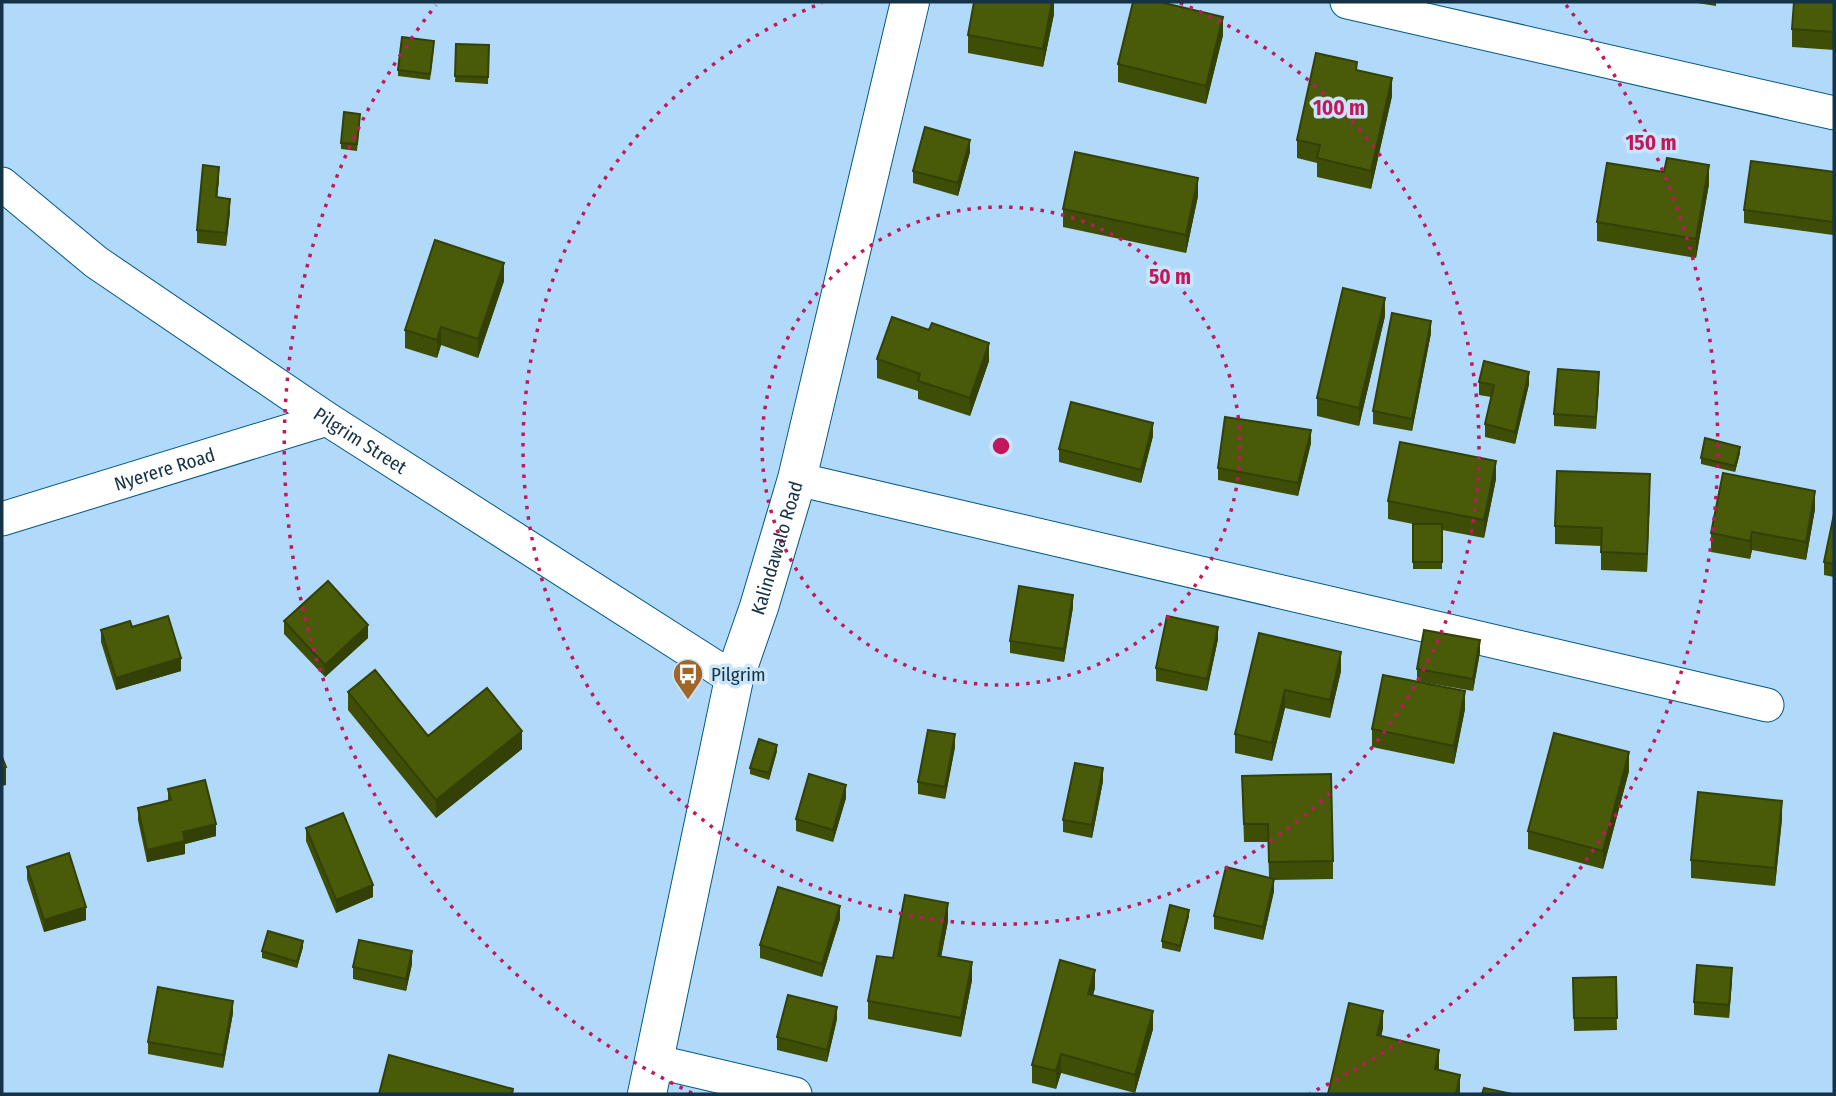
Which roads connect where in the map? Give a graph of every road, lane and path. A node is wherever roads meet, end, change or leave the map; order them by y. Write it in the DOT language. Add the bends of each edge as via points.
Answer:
graph roads {
  1 [pos="911,2"];
  2 [pos="1347,2"];
  3 [pos="1834,113"];
  4 [pos="2,184"];
  5 [pos="327,419"];
  6 [pos="796,479"];
  7 [pos="2,519"];
  8 [pos="734,678"];
  9 [pos="1767,705"];
  10 [pos="650,1078"];
  11 [pos="795,1094"];
  1 -- 6 [label="street, Kalindawalo Road"];
  2 -- 3 [label="street"];
  4 -- 5 [label="street, Pilgrim Street" via="96,262"];
  5 -- 7 [label="street, Nyerere Road"];
  5 -- 8 [label="street, Pilgrim Street"];
  6 -- 8 [label="street, Kalindawalo Road"];
  6 -- 9 [label="street"];
  8 -- 10 [label="street, Kalindawalo Road"];
  10 -- 11 [label="street"];
}
